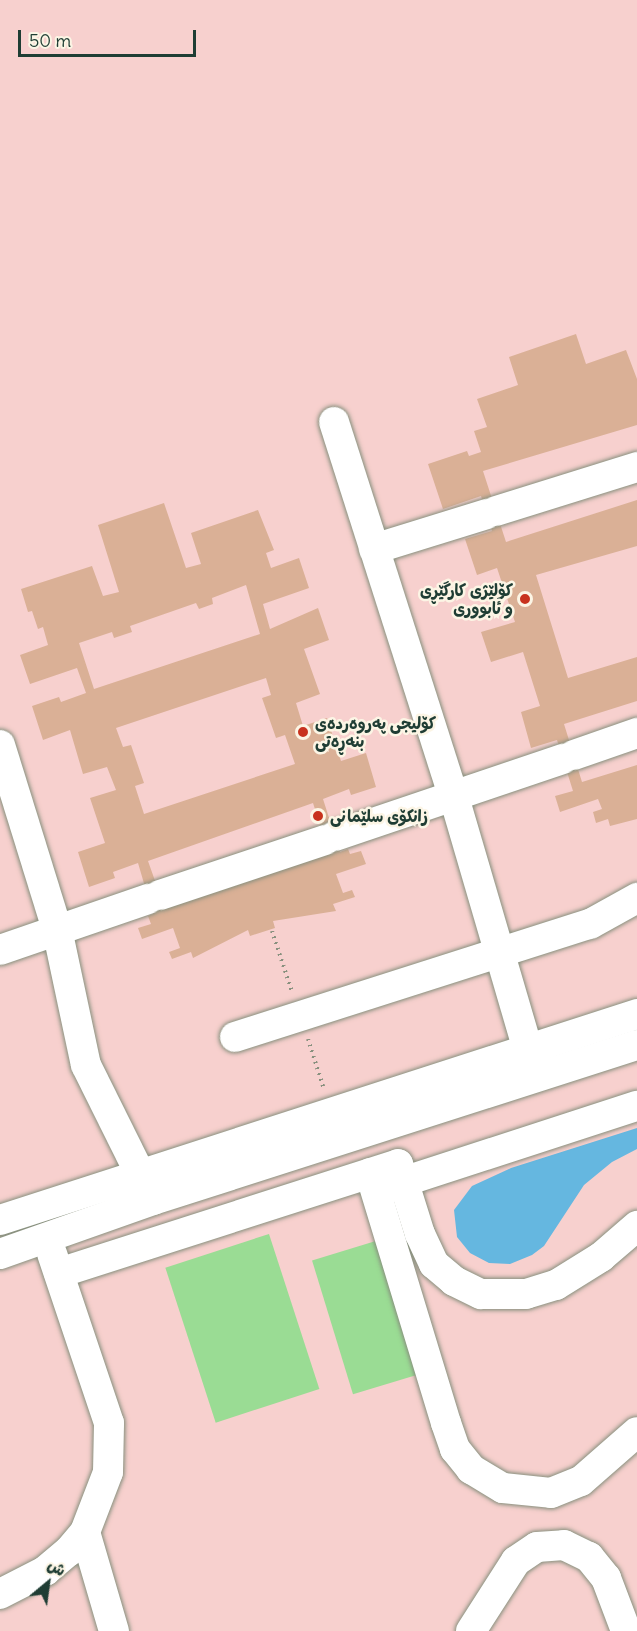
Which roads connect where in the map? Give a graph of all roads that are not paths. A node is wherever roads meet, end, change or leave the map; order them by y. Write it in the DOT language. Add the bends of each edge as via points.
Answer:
graph roads {
  1 [pos="334,423"];
  2 [pos="637,468"];
  3 [pos="374,549"];
  4 [pos="637,733"];
  5 [pos="0,745"];
  6 [pos="454,797"];
  7 [pos="637,898"];
  8 [pos="57,929"];
  9 [pos="0,950"];
  10 [pos="500,953"];
  11 [pos="637,1014"];
  12 [pos="235,1037"];
  13 [pos="637,1045"];
  14 [pos="528,1050"];
  15 [pos="637,1106"];
  16 [pos="138,1173"];
  17 [pos="404,1181"];
  18 [pos="373,1182"];
  19 [pos="153,1200"];
  20 [pos="0,1220"];
  21 [pos="637,1226"];
  22 [pos="46,1237"];
  23 [pos="0,1254"];
  24 [pos="58,1273"];
  25 [pos="637,1432"];
  26 [pos="85,1532"];
  27 [pos="0,1594"];
  28 [pos="114,1631"];
  29 [pos="471,1631"];
  30 [pos="626,1631"];
  1 -- 3 [label="street"];
  2 -- 3 [label="street"];
  3 -- 6 [label="street"];
  4 -- 6 [label="street"];
  5 -- 8 [label="street"];
  6 -- 8 [label="street"];
  6 -- 10 [label="street"];
  7 -- 10 [label="street" via="609,916"];
  8 -- 9 [label="street"];
  8 -- 16 [label="street" via="86,1065"];
  10 -- 12 [label="street"];
  10 -- 14 [label="street"];
  11 -- 14 [label="street"];
  13 -- 19 [label="street"];
  14 -- 16 [label="street"];
  15 -- 17 [label="street"];
  16 -- 19 [label="street"];
  16 -- 20 [label="street"];
  17 -- 18 [label="street"];
  17 -- 21 [label="street" via="434,1264 454,1281 489,1296 526,1294 556,1284 601,1257"];
  18 -- 24 [label="street"];
  18 -- 25 [label="street" via="455,1449 471,1469 503,1488 551,1492 581,1481"];
  19 -- 22 [label="street"];
  22 -- 23 [label="street"];
  22 -- 24 [label="street"];
  24 -- 26 [label="street" via="109,1423 108,1472"];
  26 -- 27 [label="street" via="45,1571"];
  26 -- 28 [label="street"];
  29 -- 30 [label="street" via="516,1561 537,1547 564,1545 589,1557 606,1578"];
}
